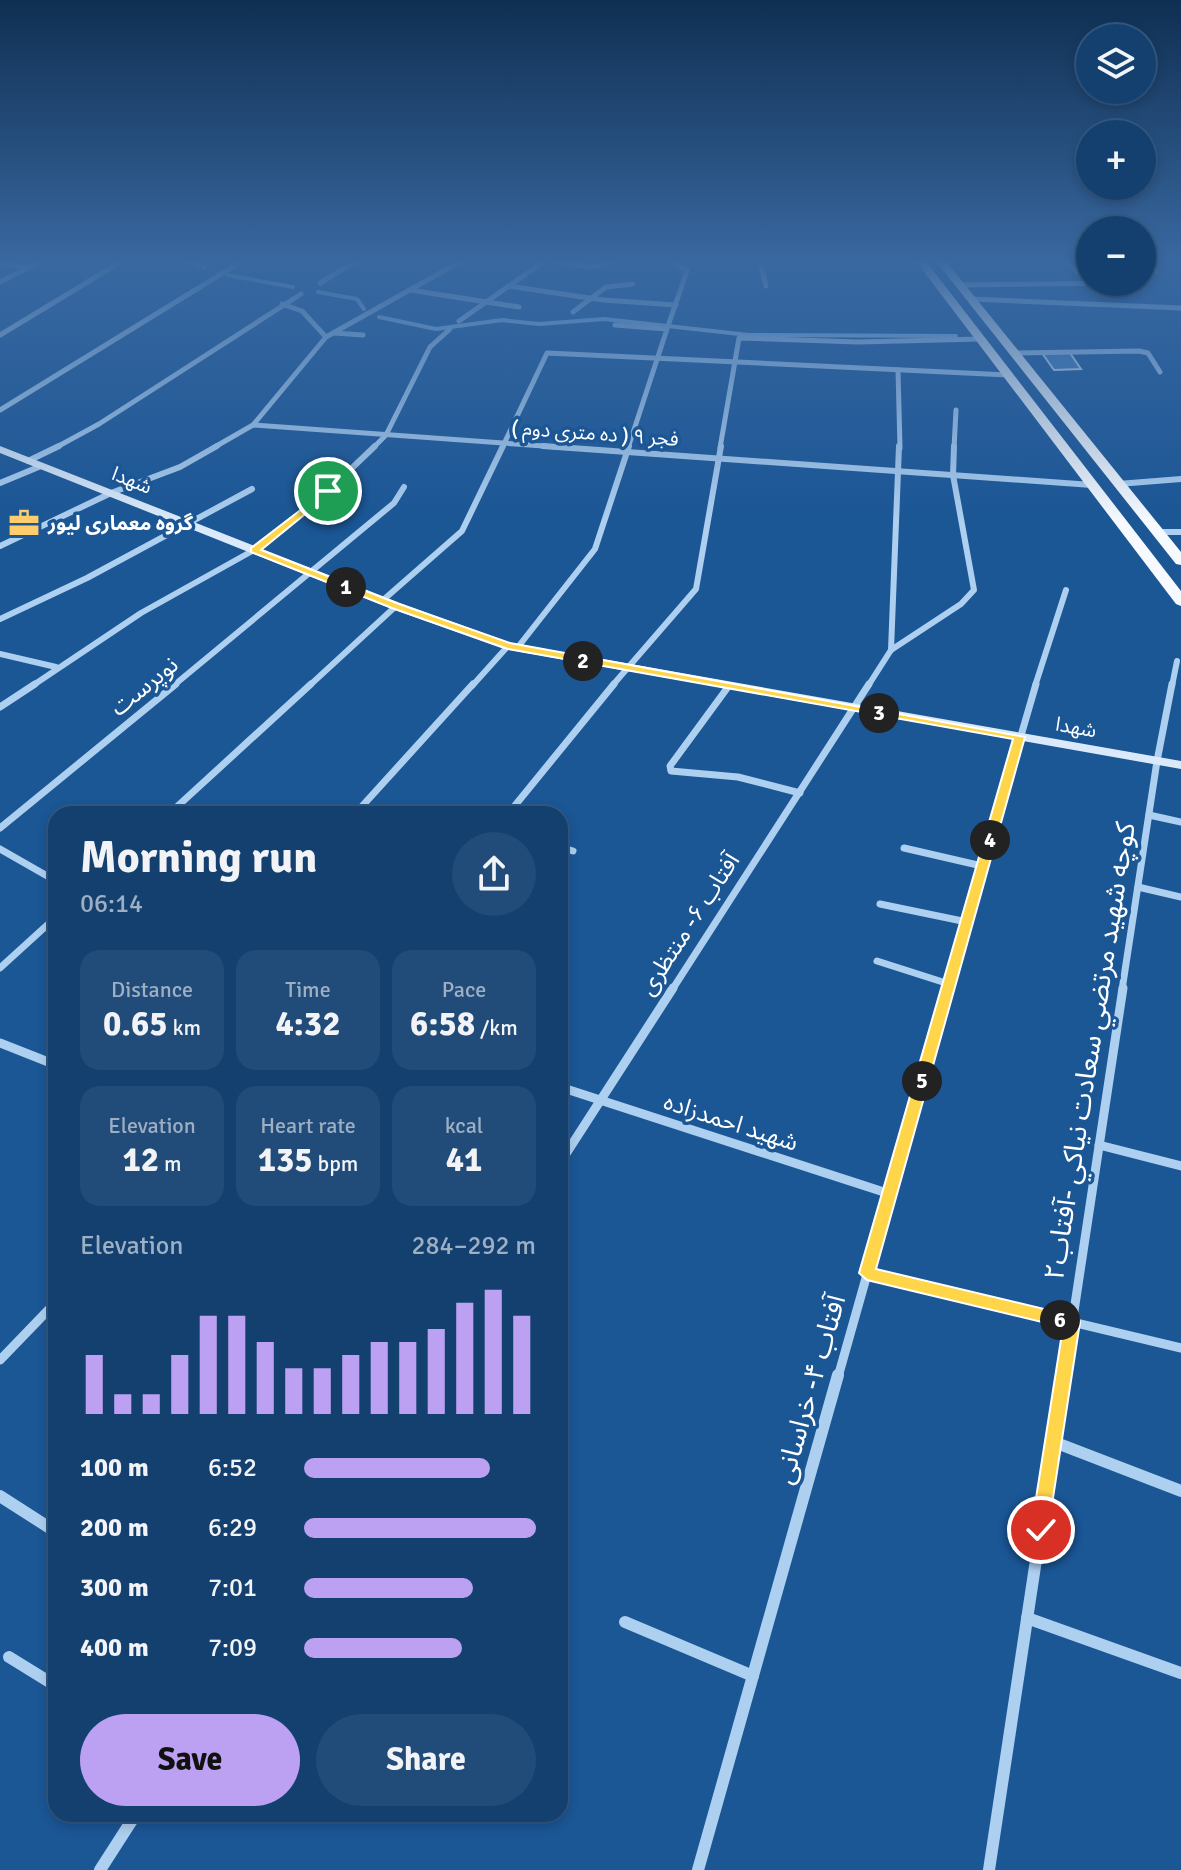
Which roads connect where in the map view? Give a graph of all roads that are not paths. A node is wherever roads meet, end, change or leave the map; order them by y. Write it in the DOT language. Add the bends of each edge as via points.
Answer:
graph roads {
  1 [pos="102,347"];
  2 [pos="216,347"];
  3 [pos="317,347"];
  4 [pos="430,347"];
  5 [pos="659,347"];
  6 [pos="737,347"];
  7 [pos="986,347"];
  8 [pos="1009,347"];
  9 [pos="1013,353"];
  10 [pos="655,358"];
  11 [pos="735,362"];
  12 [pos="898,370"];
  13 [pos="1160,372"];
  14 [pos="1008,375"];
  15 [pos="1058,407"];
  16 [pos="1035,409"];
  17 [pos="0,410"];
  18 [pos="956,410"];
  19 [pos="253,425"];
  20 [pos="386,435"];
  21 [pos="505,443"];
  22 [pos="0,449"];
  23 [pos="627,452"];
  24 [pos="719,458"];
  25 [pos="28,461"];
  26 [pos="41,466"];
  27 [pos="900,471"];
  28 [pos="953,475"];
  29 [pos="1181,479"];
  30 [pos="0,483"];
  31 [pos="1118,484"];
  32 [pos="1092,485"];
  33 [pos="404,487"];
  34 [pos="252,489"];
  35 [pos="111,493"];
  36 [pos="1114,513"];
  37 [pos="189,524"];
  38 [pos="1157,532"];
  39 [pos="1181,532"];
  40 [pos="0,546"];
  41 [pos="1171,548"];
  42 [pos="254,550"];
  43 [pos="1181,561"];
  44 [pos="1181,571"];
  45 [pos="311,573"];
  46 [pos="1159,573"];
  47 [pos="1066,590"];
  48 [pos="382,601"];
  49 [pos="1181,601"];
  50 [pos="396,606"];
  51 [pos="0,619"];
  52 [pos="513,647"];
  53 [pos="891,650"];
  54 [pos="0,654"];
  55 [pos="1177,661"];
  56 [pos="56,667"];
  57 [pos="626,669"];
  58 [pos="728,687"];
  59 [pos="0,707"];
  60 [pos="855,709"];
  61 [pos="1019,737"];
  62 [pos="1157,761"];
  63 [pos="1181,765"];
  64 [pos="800,793"];
  65 [pos="178,806"];
  66 [pos="363,806"];
  67 [pos="515,806"];
  68 [pos="1149,815"];
  69 [pos="1181,822"];
  70 [pos="0,828"];
  71 [pos="904,848"];
  72 [pos="0,849"];
  73 [pos="568,849"];
  74 [pos="573,851"];
  75 [pos="982,866"];
  76 [pos="48,876"];
  77 [pos="1138,887"];
  78 [pos="1181,897"];
  79 [pos="880,904"];
  80 [pos="967,922"];
  81 [pos="48,924"];
  82 [pos="877,961"];
  83 [pos="0,968"];
  84 [pos="949,984"];
  85 [pos="0,1043"];
  86 [pos="48,1062"];
  87 [pos="568,1090"];
  88 [pos="600,1101"];
  89 [pos="1099,1145"];
  90 [pos="568,1151"];
  91 [pos="1181,1166"];
  92 [pos="890,1194"];
  93 [pos="867,1273"];
  94 [pos="48,1310"];
  95 [pos="1072,1322"];
  96 [pos="1181,1348"];
  97 [pos="0,1360"];
  98 [pos="1054,1442"];
  99 [pos="1181,1491"];
  100 [pos="0,1496"];
  101 [pos="48,1527"];
  102 [pos="1027,1618"];
  103 [pos="625,1622"];
  104 [pos="9,1657"];
  105 [pos="1181,1673"];
  106 [pos="753,1676"];
  107 [pos="48,1681"];
  108 [pos="131,1822"];
  109 [pos="100,1870"];
  110 [pos="698,1870"];
  111 [pos="989,1870"];
  1 -- 17 [label="street"];
  2 -- 25 [label="street" via="74,440"];
  3 -- 19 [label="street"];
  4 -- 20 [label="street"];
  5 -- 10 [label="street"];
  6 -- 11 [label="street"];
  7 -- 14 [label="main road"];
  8 -- 9 [label="main road"];
  9 -- 13 [label="street" via="1139,351 1148,353"];
  9 -- 15 [label="main road"];
  10 -- 11 [label="street"];
  10 -- 21 [label="street" via="547,353"];
  10 -- 23 [label="street"];
  11 -- 12 [label="street"];
  11 -- 24 [label="street"];
  12 -- 14 [label="street"];
  12 -- 27 [label="street"];
  14 -- 16 [label="main road"];
  15 -- 16 [label="main road"];
  15 -- 31 [label="main road"];
  16 -- 32 [label="main road"];
  18 -- 28 [label="street"];
  19 -- 20 [label="street, فجر ۹ ( ده متری دوم )"];
  19 -- 35 [label="street" via="180,467"];
  20 -- 21 [label="street, فجر ۹ ( ده متری دوم )"];
  20 -- 42 [label="street" via="328,491"];
  21 -- 23 [label="street, فجر ۹ ( ده متری دوم )"];
  21 -- 48 [label="street" via="462,531"];
  22 -- 25 [label="main road, شهدا"];
  23 -- 24 [label="street, فجر ۹ ( ده متری دوم )"];
  23 -- 52 [label="street" via="595,549"];
  24 -- 27 [label="street, فجر ۹ ( ده متری دوم )"];
  24 -- 57 [label="street" via="696,589"];
  25 -- 26 [label="main road, شهدا"];
  26 -- 30 [label="street"];
  26 -- 35 [label="main road, شهدا"];
  27 -- 28 [label="street, فجر ۹ ( ده متری دوم )"];
  27 -- 53 [label="street"];
  28 -- 32 [label="street, فجر ۹ ( ده متری دوم )"];
  28 -- 53 [label="street" via="974,590"];
  29 -- 31 [label="street"];
  31 -- 38 [label="main road"];
  32 -- 36 [label="main road"];
  33 -- 45 [label="street, نوپرست" via="394,503"];
  34 -- 37 [label="street"];
  35 -- 37 [label="main road, شهدا"];
  35 -- 40 [label="street"];
  36 -- 41 [label="main road" via="1134,523 1158,552 1169,553"];
  36 -- 46 [label="main road"];
  37 -- 42 [label="main road, شهدا"];
  37 -- 51 [label="street"];
  38 -- 39 [label="street"];
  38 -- 41 [label="main road"];
  41 -- 43 [label="main road"];
  42 -- 45 [label="main road, شهدا"];
  42 -- 56 [label="street"];
  44 -- 46 [label="main road" via="1171,564"];
  45 -- 48 [label="main road, شهدا"];
  45 -- 70 [label="street, نوپرست"];
  46 -- 49 [label="main road"];
  47 -- 61 [label="street, آفتاب ۴- خراسانی"];
  48 -- 50 [label="main road, شهدا"];
  50 -- 52 [label="main road, شهدا"];
  50 -- 65 [label="street"];
  52 -- 57 [label="main road, شهدا"];
  52 -- 66 [label="street"];
  53 -- 60 [label="street, آفتاب ۶- منتظری"];
  54 -- 56 [label="street"];
  55 -- 62 [label="street, كوچه شهيد مرتضي سعادت نياكي -آفتاب۲"];
  56 -- 59 [label="street"];
  57 -- 58 [label="main road, شهدا"];
  57 -- 67 [label="street"];
  58 -- 60 [label="main road, شهدا"];
  58 -- 64 [label="street" via="671,771 738,777"];
  60 -- 61 [label="main road, شهدا"];
  60 -- 64 [label="street, آفتاب ۶- منتظری"];
  61 -- 62 [label="main road, شهدا"];
  61 -- 75 [label="street, آفتاب ۴- خراسانی"];
  62 -- 63 [label="main road, شهدا"];
  62 -- 68 [label="street, كوچه شهيد مرتضي سعادت نياكي -آفتاب۲"];
  64 -- 88 [label="street, آفتاب ۶- منتظری"];
  68 -- 69 [label="street"];
  68 -- 77 [label="street, كوچه شهيد مرتضي سعادت نياكي -آفتاب۲"];
  71 -- 75 [label="street"];
  72 -- 76 [label="street"];
  73 -- 74 [label="street"];
  75 -- 80 [label="street, آفتاب ۴- خراسانی"];
  77 -- 78 [label="street"];
  77 -- 89 [label="street, كوچه شهيد مرتضي سعادت نياكي -آفتاب۲"];
  79 -- 80 [label="street"];
  80 -- 84 [label="street, آفتاب ۴- خراسانی"];
  81 -- 83 [label="street"];
  82 -- 84 [label="street"];
  84 -- 92 [label="street, آفتاب ۴- خراسانی"];
  85 -- 86 [label="street"];
  87 -- 88 [label="street, شهید احمدزاده"];
  88 -- 90 [label="street, آفتاب ۶- منتظری"];
  88 -- 92 [label="street, شهید احمدزاده"];
  89 -- 91 [label="street"];
  89 -- 95 [label="street, كوچه شهيد مرتضي سعادت نياكي -آفتاب۲"];
  92 -- 93 [label="street, آفتاب ۴- خراسانی"];
  93 -- 95 [label="street"];
  93 -- 106 [label="street, آفتاب ۴- خراسانی"];
  94 -- 97 [label="street"];
  95 -- 96 [label="street"];
  95 -- 98 [label="street, كوچه شهيد مرتضي سعادت نياكي -آفتاب۲"];
  98 -- 99 [label="street"];
  98 -- 102 [label="street, كوچه شهيد مرتضي سعادت نياكي -آفتاب۲"];
  100 -- 101 [label="street"];
  102 -- 105 [label="street"];
  102 -- 111 [label="street, كوچه شهيد مرتضي سعادت نياكي -آفتاب۲"];
  103 -- 106 [label="street"];
  104 -- 107 [label="street"];
  106 -- 110 [label="street, آفتاب ۴- خراسانی"];
  108 -- 109 [label="street"];
}
